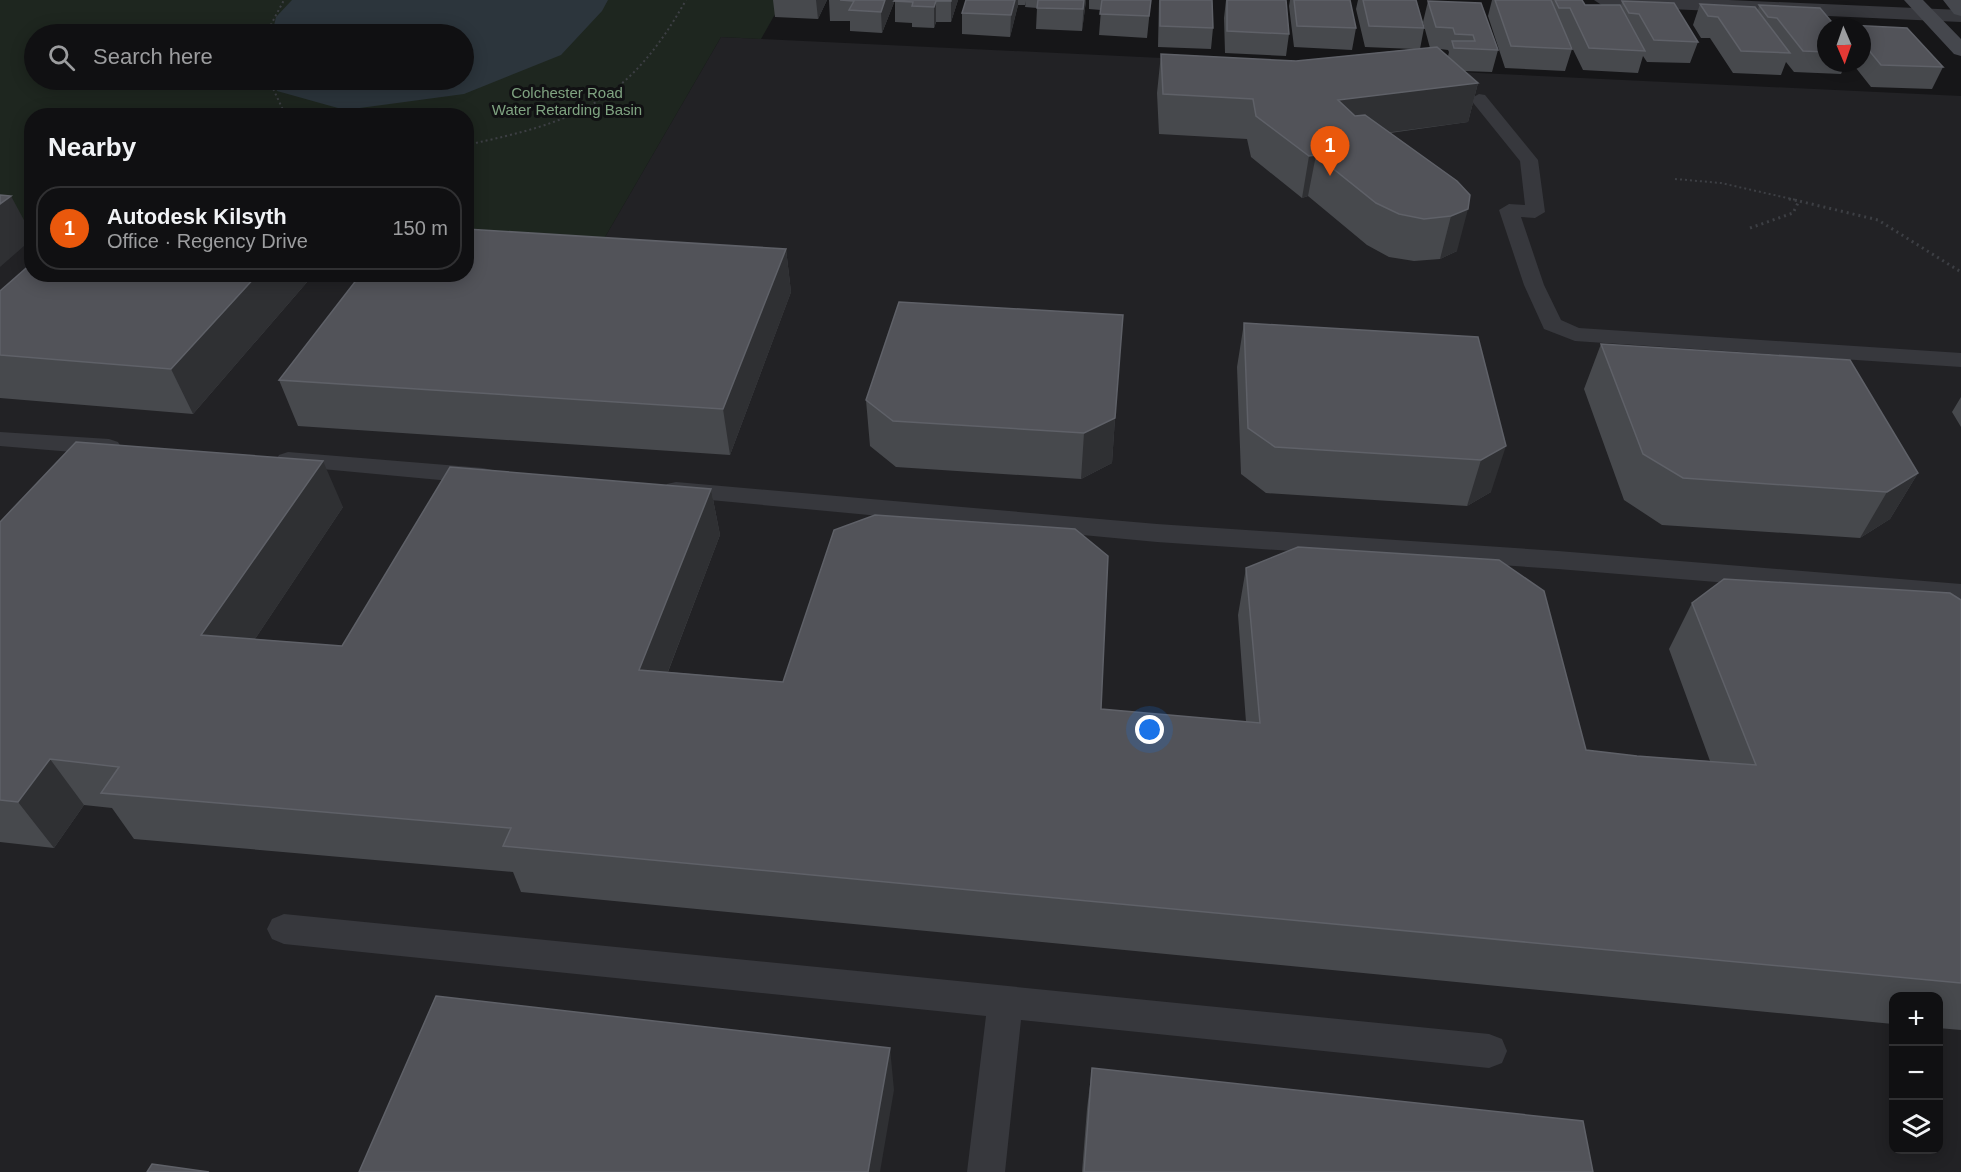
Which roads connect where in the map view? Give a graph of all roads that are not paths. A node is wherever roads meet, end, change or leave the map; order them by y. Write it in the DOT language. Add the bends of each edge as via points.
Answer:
graph roads {
  1 [pos="1603,0"];
  2 [pos="1952,0"];
  3 [pos="1919,7"];
  4 [pos="1961,10"];
  5 [pos="1961,16"];
  6 [pos="1961,50"];
  7 [pos="1479,99"];
  8 [pos="1961,360"];
  9 [pos="0,439"];
  10 [pos="134,449"];
  11 [pos="261,458"];
  12 [pos="510,478"];
  13 [pos="654,488"];
  14 [pos="1961,593"];
  15 [pos="284,929"];
  16 [pos="1005,1002"];
  17 [pos="1489,1051"];
  18 [pos="986,1172"];
  1 -- 3 [label="street"];
  2 -- 4 [label="main road"];
  3 -- 5 [label="street"];
  3 -- 6 [label="main road"];
  7 -- 8 [label="lane" via="1529,160 1535,212 1509,210 1534,285 1552,324 1575,334"];
  9 -- 10 [label="lane"];
  11 -- 12 [label="lane"];
  13 -- 14 [label="lane" via="1157,533 1546,559"];
  15 -- 16 [label="lane"];
  16 -- 17 [label="lane"];
  16 -- 18 [label="lane"];
}
